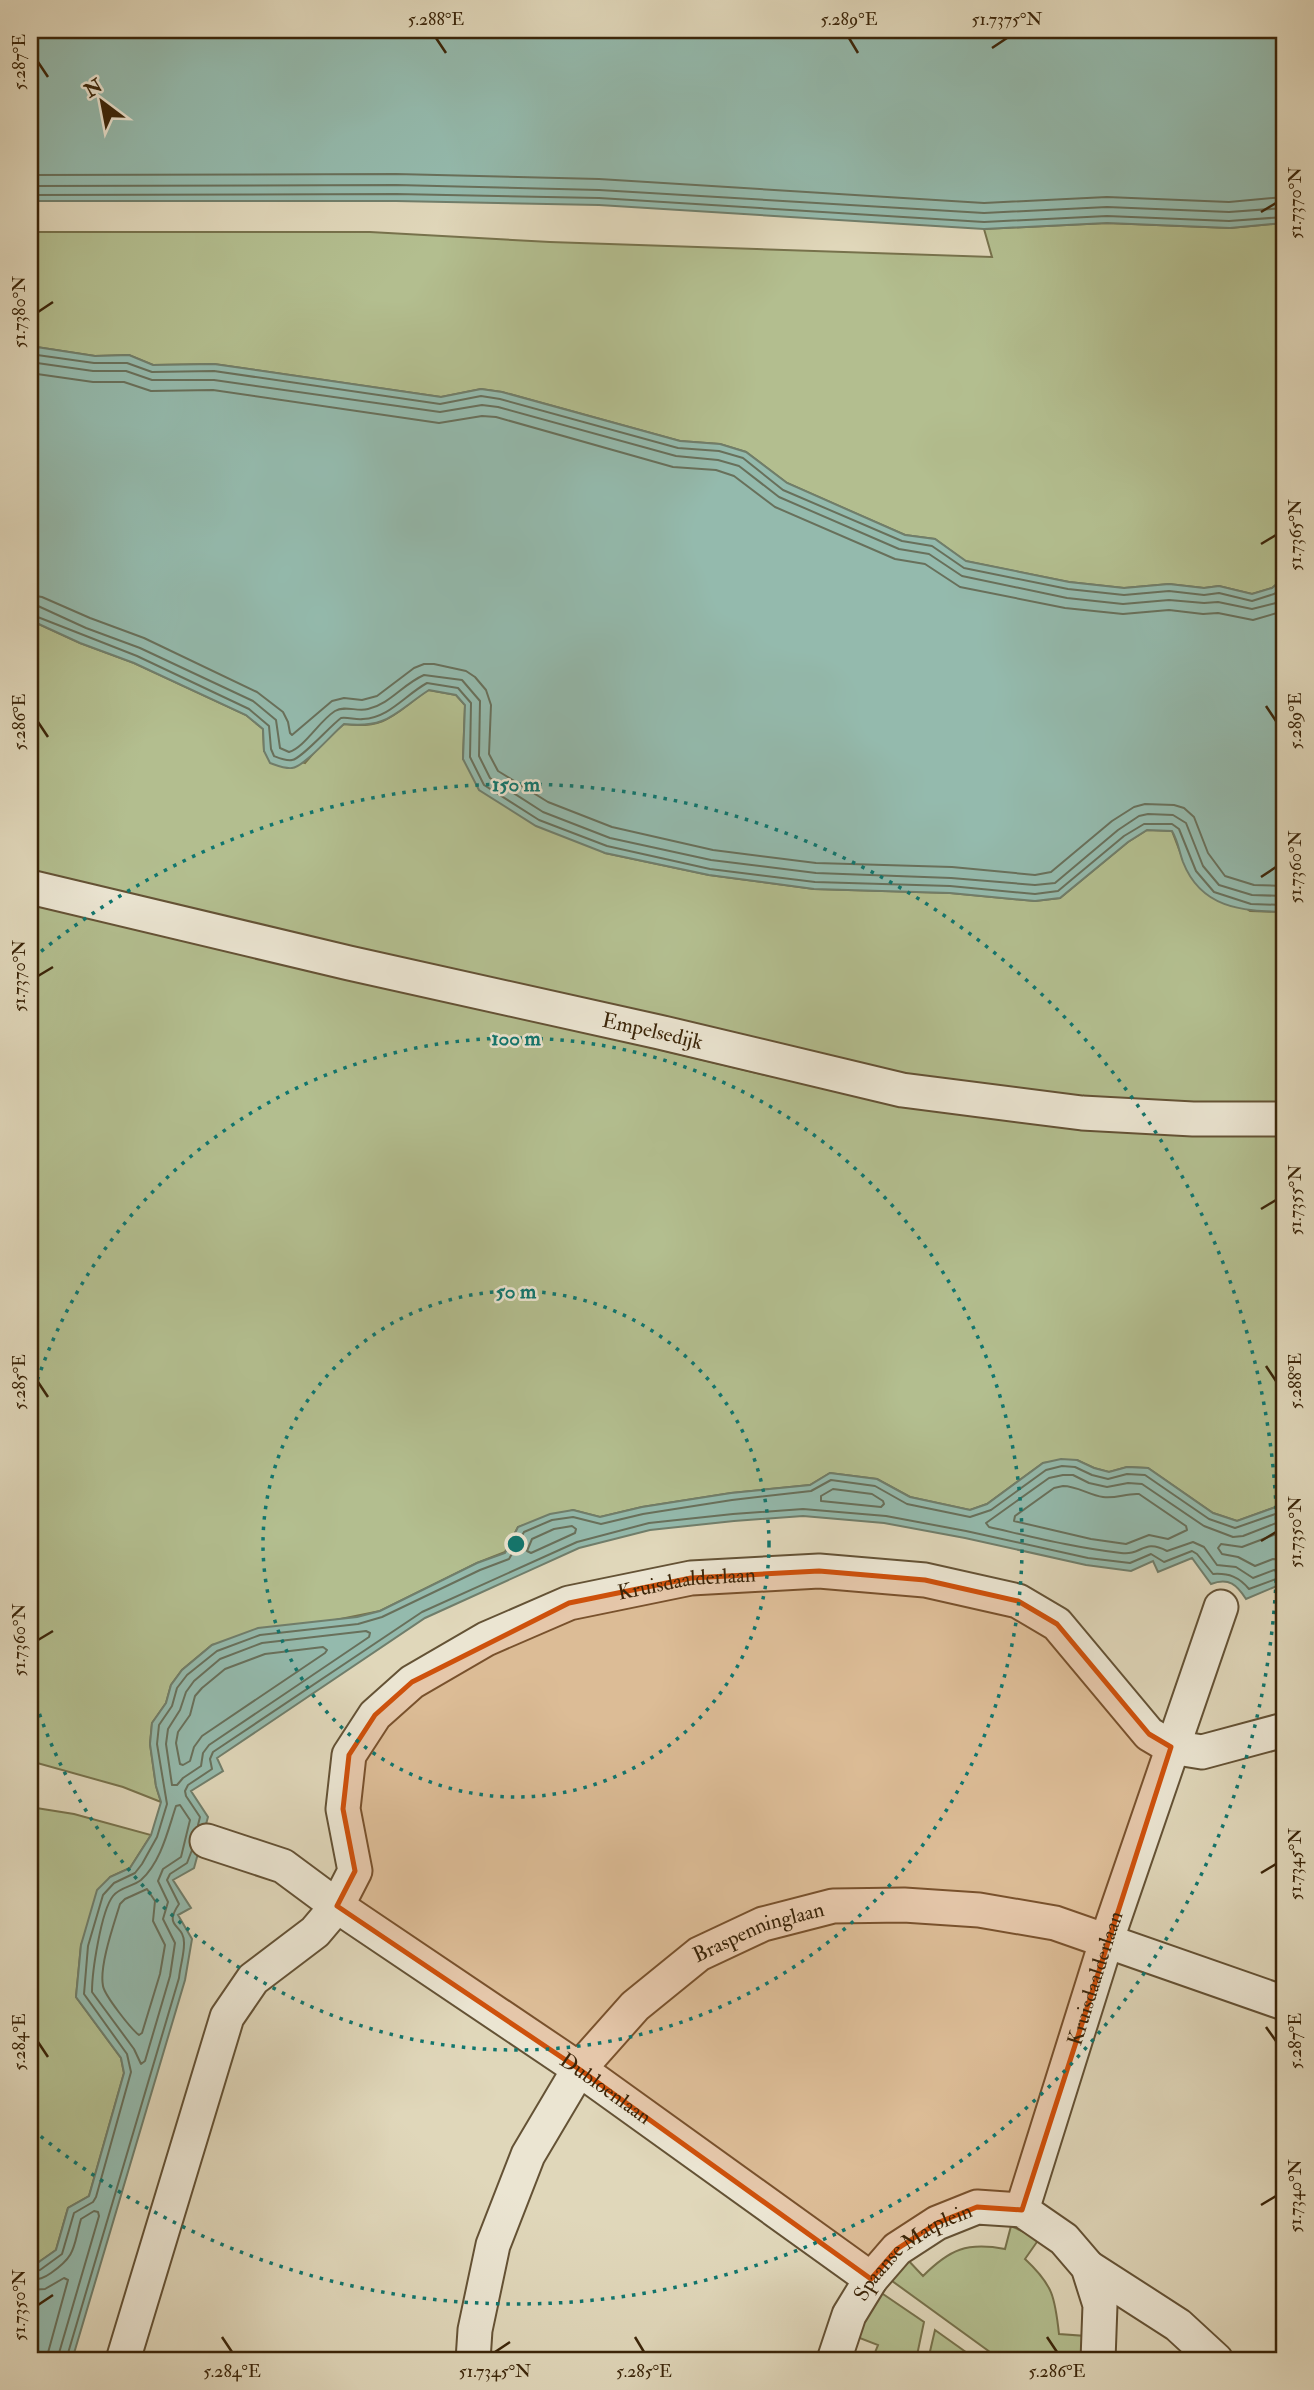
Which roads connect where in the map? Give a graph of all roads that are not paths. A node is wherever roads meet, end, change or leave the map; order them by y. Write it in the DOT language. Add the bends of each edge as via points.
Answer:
graph roads {
  1 [pos="30,887"];
  2 [pos="1284,1119"];
  3 [pos="1221,1607"];
  4 [pos="1284,1730"];
  5 [pos="1171,1747"];
  6 [pos="207,1842"];
  7 [pos="337,1906"];
  8 [pos="1107,1939"];
  9 [pos="1284,2003"];
  10 [pos="579,2069"];
  11 [pos="1022,2210"];
  12 [pos="1088,2267"];
  13 [pos="871,2279"];
  14 [pos="123,2360"];
  15 [pos="473,2360"];
  16 [pos="834,2360"];
  17 [pos="1098,2360"];
  18 [pos="1216,2360"];
  1 -- 2 [label="street, Empelsedijk" via="902,1090 1082,1113"];
  3 -- 5 [label="street, Kruisdaalderlaan"];
  4 -- 5 [label="street" via="1202,1752"];
  5 -- 7 [label="street, Kruisdaalderlaan" via="1149,1734 1057,1625 1018,1601 925,1580 819,1571 691,1578 569,1602 486,1640 412,1682 375,1715 349,1755 343,1809 355,1871"];
  5 -- 8 [label="street, Kruisdaalderlaan"];
  6 -- 7 [label="street, Dubloenlaan" via="284,1866"];
  7 -- 10 [label="street, Dubloenlaan"];
  7 -- 14 [label="street" via="316,1932 253,1979 227,2017"];
  8 -- 9 [label="street, Braspenninglaan"];
  8 -- 10 [label="street, Braspenninglaan" via="1055,1923 979,1910 833,1906 763,1924 699,1954 635,2007"];
  8 -- 11 [label="street, Kruisdaalderlaan"];
  10 -- 13 [label="street, Dubloenlaan"];
  10 -- 15 [label="street, Braspenninglaan" via="528,2155 493,2245"];
  11 -- 12 [label="street" via="1064,2239"];
  11 -- 13 [label="street, Spaanse Matplein" via="977,2207 937,2223 897,2249"];
  12 -- 17 [label="street" via="1100,2305"];
  12 -- 18 [label="street" via="1178,2325"];
  13 -- 16 [label="street, Spaanse Matplein" via="849,2315"];
}
